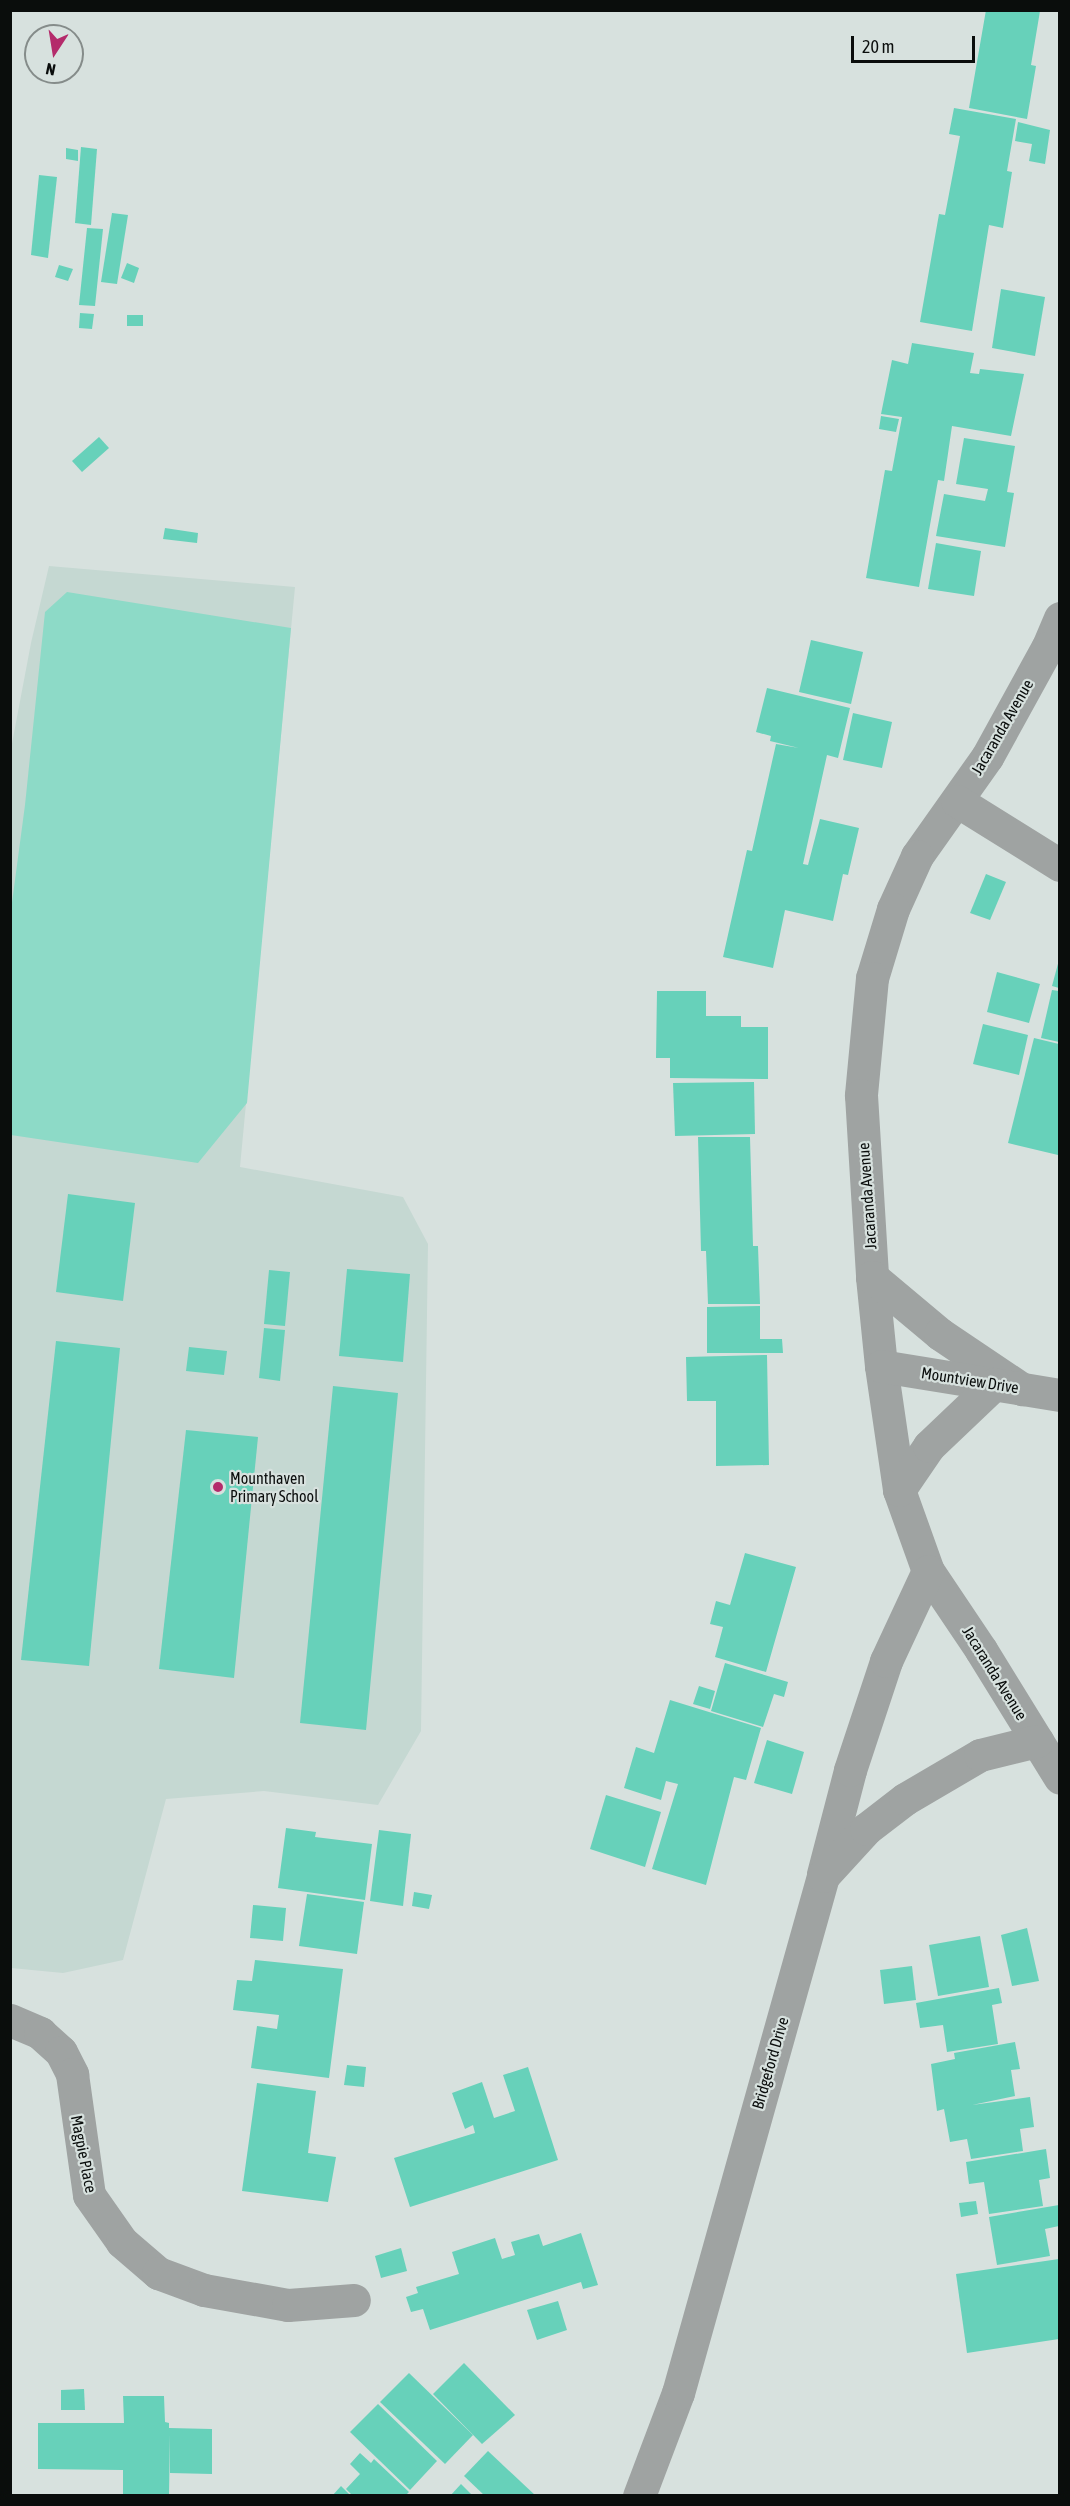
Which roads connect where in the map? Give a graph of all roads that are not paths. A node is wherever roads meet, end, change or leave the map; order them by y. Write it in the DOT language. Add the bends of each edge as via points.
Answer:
graph roads {
  1 [pos="1059,618"];
  2 [pos="957,801"];
  3 [pos="1059,865"];
  4 [pos="872,1277"];
  5 [pos="881,1366"];
  6 [pos="1008,1386"];
  7 [pos="1059,1395"];
  8 [pos="899,1490"];
  9 [pos="928,1571"];
  10 [pos="1037,1740"];
  11 [pos="1059,1778"];
  12 [pos="823,1876"];
  13 [pos="10,2020"];
  14 [pos="354,2300"];
  15 [pos="639,2496"];
  1 -- 2 [label="street, Jacaranda Avenue" via="1047,648 987,757"];
  2 -- 3 [label="street"];
  2 -- 4 [label="street, Jacaranda Avenue" via="917,856 893,909 872,978 861,1095"];
  4 -- 5 [label="street, Jacaranda Avenue"];
  4 -- 6 [label="street"];
  5 -- 6 [label="street, Mountview Drive"];
  5 -- 8 [label="street, Jacaranda Avenue"];
  6 -- 7 [label="street, Mountview Drive"];
  6 -- 8 [label="street" via="929,1446"];
  8 -- 9 [label="street, Jacaranda Avenue"];
  9 -- 10 [label="street, Jacaranda Avenue"];
  9 -- 12 [label="street" via="886,1661 850,1770"];
  10 -- 11 [label="street, Jacaranda Avenue"];
  10 -- 12 [label="street, Bridgeford Drive" via="980,1755 905,1799 866,1829"];
  12 -- 15 [label="street, Bridgeford Drive" via="678,2393"];
  13 -- 14 [label="street, Magpie Place" via="40,2032 61,2052 72,2074 89,2195 122,2242 158,2273 204,2290 288,2305"];
}
